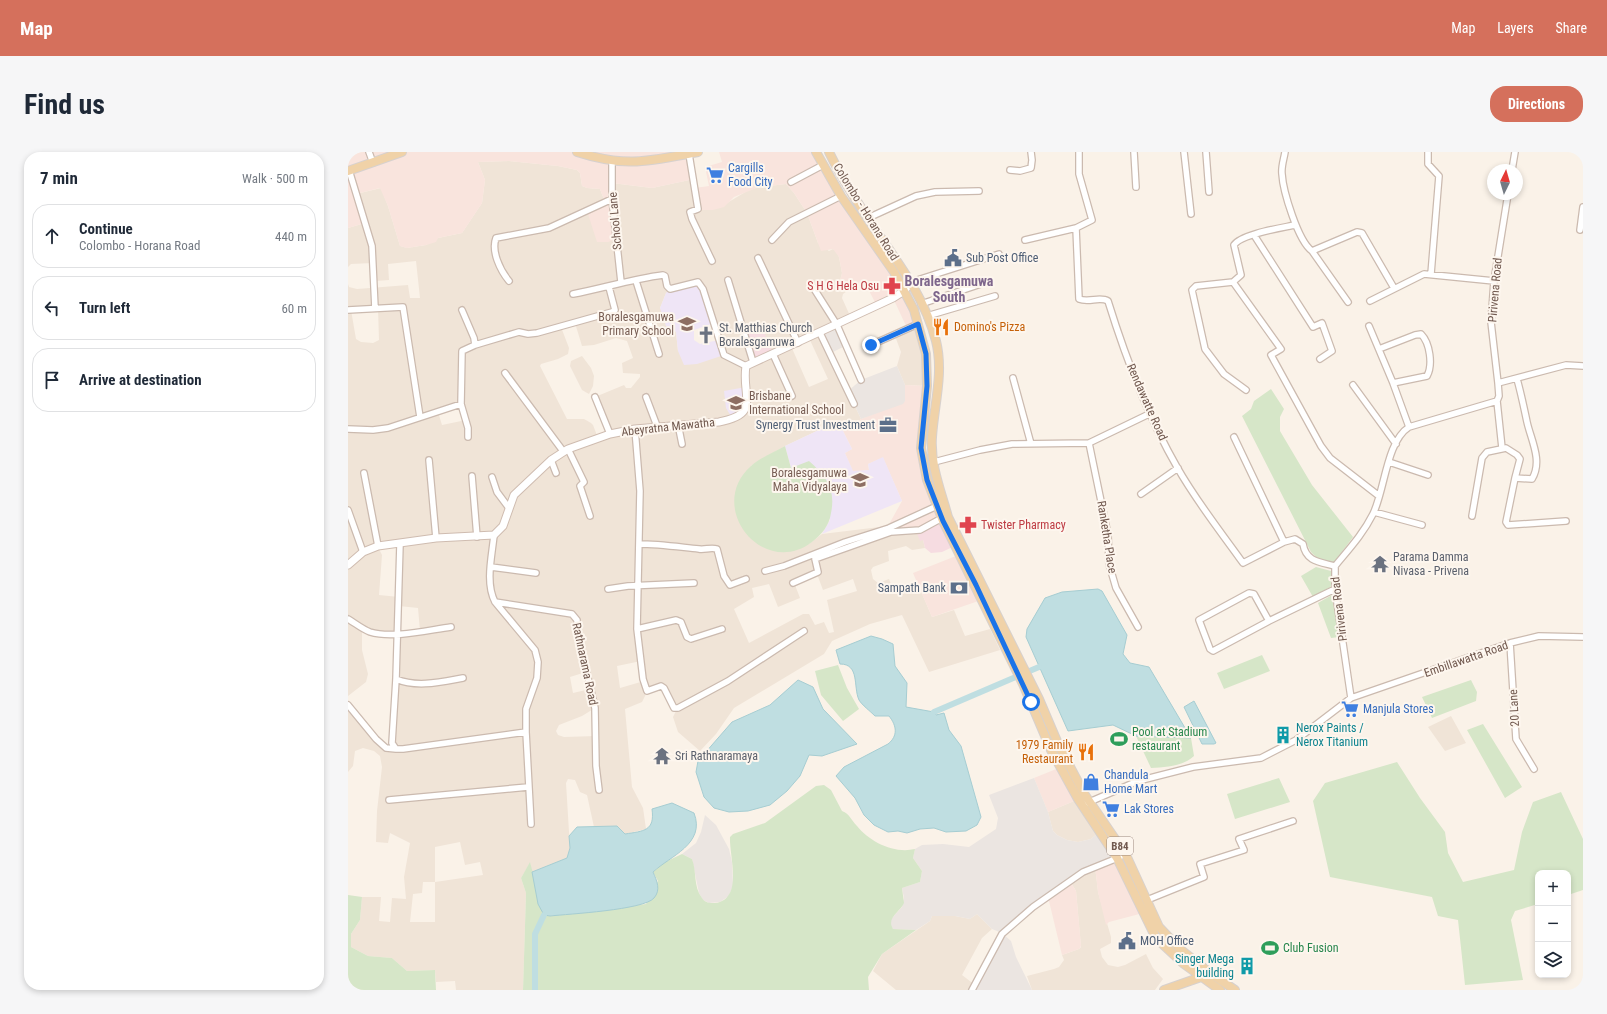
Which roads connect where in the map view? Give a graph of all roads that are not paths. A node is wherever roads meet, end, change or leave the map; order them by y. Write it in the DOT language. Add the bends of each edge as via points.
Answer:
graph roads {
  1 [pos="369,152"];
  2 [pos="402,152"];
  3 [pos="577,152"];
  4 [pos="698,152"];
  5 [pos="816,152"];
  6 [pos="829,152"];
  7 [pos="1031,152"];
  8 [pos="1079,152"];
  9 [pos="1134,152"];
  10 [pos="1184,152"];
  11 [pos="1206,152"];
  12 [pos="1285,152"];
  13 [pos="1428,152"];
  14 [pos="1515,152"];
  15 [pos="590,154"];
  16 [pos="689,154"];
  17 [pos="661,156"];
  18 [pos="612,161"];
  19 [pos="373,163"];
  20 [pos="1513,164"];
  21 [pos="823,165"];
  22 [pos="1010,170"];
  23 [pos="349,171"];
  24 [pos="791,182"];
  25 [pos="1136,187"];
  26 [pos="980,191"];
  27 [pos="1209,192"];
  28 [pos="841,196"];
  29 [pos="612,199"];
  30 [pos="1507,200"];
  31 [pos="1583,207"];
  32 [pos="1190,214"];
  33 [pos="868,218"];
  34 [pos="1295,225"];
  35 [pos="1076,228"];
  36 [pos="1580,230"];
  37 [pos="1254,235"];
  38 [pos="772,240"];
  39 [pos="1025,240"];
  40 [pos="1312,251"];
  41 [pos="998,254"];
  42 [pos="758,258"];
  43 [pos="712,261"];
  44 [pos="1431,274"];
  45 [pos="508,280"];
  46 [pos="728,280"];
  47 [pos="636,281"];
  48 [pos="1494,281"];
  49 [pos="621,282"];
  50 [pos="911,282"];
  51 [pos="1233,282"];
  52 [pos="984,283"];
  53 [pos="811,284"];
  54 [pos="609,287"];
  55 [pos="1394,288"];
  56 [pos="904,291"];
  57 [pos="573,294"];
  58 [pos="995,296"];
  59 [pos="1370,301"];
  60 [pos="1348,302"];
  61 [pos="921,304"];
  62 [pos="375,308"];
  63 [pos="348,310"];
  64 [pos="462,310"];
  65 [pos="927,316"];
  66 [pos="918,324"];
  67 [pos="837,325"];
  68 [pos="1369,326"];
  69 [pos="820,333"];
  70 [pos="798,343"];
  71 [pos="475,345"];
  72 [pos="871,345"];
  73 [pos="1378,349"];
  74 [pos="659,354"];
  75 [pos="773,354"];
  76 [pos="1320,359"];
  77 [pos="752,362"];
  78 [pos="746,366"];
  79 [pos="1583,366"];
  80 [pos="505,373"];
  81 [pos="1013,378"];
  82 [pos="1517,379"];
  83 [pos="860,380"];
  84 [pos="1498,382"];
  85 [pos="1393,383"];
  86 [pos="1353,385"];
  87 [pos="1246,390"];
  88 [pos="792,396"];
  89 [pos="595,397"];
  90 [pos="646,398"];
  91 [pos="1497,401"];
  92 [pos="461,404"];
  93 [pos="854,404"];
  94 [pos="1149,414"];
  95 [pos="420,416"];
  96 [pos="678,424"];
  97 [pos="657,426"];
  98 [pos="1409,427"];
  99 [pos="348,428"];
  100 [pos="635,429"];
  101 [pos="610,434"];
  102 [pos="468,437"];
  103 [pos="1234,437"];
  104 [pos="1089,442"];
  105 [pos="682,444"];
  106 [pos="1031,444"];
  107 [pos="1396,444"];
  108 [pos="1502,448"];
  109 [pos="565,450"];
  110 [pos="429,460"];
  111 [pos="551,460"];
  112 [pos="934,462"];
  113 [pos="1389,462"];
  114 [pos="1178,468"];
  115 [pos="364,473"];
  116 [pos="556,473"];
  117 [pos="1428,475"];
  118 [pos="472,476"];
  119 [pos="492,476"];
  120 [pos="1515,478"];
  121 [pos="1141,494"];
  122 [pos="1379,496"];
  123 [pos="937,506"];
  124 [pos="509,508"];
  125 [pos="348,510"];
  126 [pos="1374,512"];
  127 [pos="590,516"];
  128 [pos="1472,516"];
  129 [pos="942,518"];
  130 [pos="1566,521"];
  131 [pos="1422,525"];
  132 [pos="494,535"];
  133 [pos="477,537"];
  134 [pos="436,538"];
  135 [pos="1284,542"];
  136 [pos="400,544"];
  137 [pos="639,544"];
  138 [pos="378,546"];
  139 [pos="363,552"];
  140 [pos="348,565"];
  141 [pos="1335,566"];
  142 [pos="491,567"];
  143 [pos="765,570"];
  144 [pos="536,574"];
  145 [pos="746,580"];
  146 [pos="694,583"];
  147 [pos="793,583"];
  148 [pos="639,586"];
  149 [pos="608,589"];
  150 [pos="1335,589"];
  151 [pos="495,602"];
  152 [pos="348,619"];
  153 [pos="1269,621"];
  154 [pos="1138,627"];
  155 [pos="451,628"];
  156 [pos="637,629"];
  157 [pos="722,629"];
  158 [pos="804,631"];
  159 [pos="396,634"];
  160 [pos="1583,637"];
  161 [pos="1510,643"];
  162 [pos="1019,666"];
  163 [pos="463,678"];
  164 [pos="396,679"];
  165 [pos="1026,682"];
  166 [pos="1351,698"];
  167 [pos="348,705"];
  168 [pos="526,732"];
  169 [pos="396,749"];
  170 [pos="1534,769"];
  171 [pos="528,787"];
  172 [pos="599,790"];
  173 [pos="389,800"];
  174 [pos="1090,800"];
  175 [pos="1083,807"];
  176 [pos="1292,821"];
  177 [pos="531,824"];
  178 [pos="1126,855"];
  179 [pos="1117,858"];
  180 [pos="1146,900"];
  181 [pos="1210,974"];
  182 [pos="1201,978"];
  183 [pos="972,990"];
  184 [pos="1164,990"];
  185 [pos="1220,990"];
  186 [pos="1235,990"];
  1 -- 19 [label="street"];
  2 -- 19 [label="main road"];
  3 -- 15 [label="main road"];
  4 -- 16 [label="main road"];
  5 -- 21 [label="main road, Colombo - Horana Road / B84"];
  6 -- 33 [label="main road, Colombo - Horana Road / B84"];
  7 -- 22 [label="street" via="1031,168"];
  8 -- 35 [label="street" via="1079,174 1092,220"];
  9 -- 25 [label="street"];
  10 -- 32 [label="street"];
  11 -- 27 [label="street"];
  12 -- 34 [label="street" via="1281,173"];
  13 -- 44 [label="street" via="1428,164 1439,176"];
  14 -- 20 [label="street"];
  15 -- 18 [label="main road"];
  16 -- 17 [label="main road"];
  16 -- 43 [label="street" via="698,210 690,212"];
  17 -- 18 [label="main road" via="632,163"];
  18 -- 29 [label="street, School Lane"];
  19 -- 23 [label="main road"];
  21 -- 24 [label="street"];
  21 -- 28 [label="main road, Colombo - Horana Road / B84"];
  23 -- 62 [label="street" via="372,246"];
  26 -- 33 [label="street" via="916,196"];
  28 -- 38 [label="street" via="789,222"];
  28 -- 56 [label="main road, Colombo - Horana Road / B84" via="894,272"];
  29 -- 45 [label="street" via="549,228 496,238 494,244 498,263"];
  29 -- 49 [label="street, School Lane"];
  30 -- 48 [label="street, Pirivena Road"];
  31 -- 36 [label="street"];
  33 -- 50 [label="main road, Colombo - Horana Road / B84"];
  34 -- 37 [label="street"];
  34 -- 40 [label="street" via="1306,247"];
  35 -- 39 [label="street"];
  35 -- 94 [label="street, Rendawatte Road" via="1079,299 1108,301"];
  37 -- 51 [label="street" via="1237,241 1234,245 1241,275"];
  37 -- 76 [label="street" via="1313,327 1322,323 1332,351"];
  40 -- 55 [label="street" via="1357,232 1362,233"];
  40 -- 60 [label="street"];
  41 -- 50 [label="street"];
  42 -- 70 [label="street"];
  44 -- 48 [label="street"];
  44 -- 55 [label="street" via="1424,274"];
  46 -- 77 [label="street"];
  47 -- 49 [label="street"];
  47 -- 74 [label="street"];
  47 -- 78 [label="street" via="663,275 666,276 670,289 698,282 701,284 724,355"];
  48 -- 84 [label="street, Pirivena Road" via="1492,322"];
  49 -- 54 [label="street"];
  50 -- 56 [label="street"];
  50 -- 61 [label="main road, Colombo - Horana Road / B84"];
  51 -- 87 [label="street" via="1196,286 1192,290 1205,349 1224,374"];
  51 -- 122 [label="street" via="1281,349 1271,355 1321,446 1330,458"];
  52 -- 61 [label="street"];
  53 -- 67 [label="street"];
  54 -- 57 [label="street"];
  54 -- 71 [label="street" via="615,310 612,312 538,334 519,332"];
  55 -- 59 [label="street"];
  56 -- 66 [label="main road, Colombo - Horana Road / B84"];
  56 -- 67 [label="street"];
  58 -- 65 [label="street"];
  61 -- 65 [label="main road, Colombo - Horana Road / B84"];
  62 -- 63 [label="street"];
  62 -- 95 [label="street" via="403,307"];
  64 -- 71 [label="street"];
  65 -- 112 [label="main road, Colombo - Horana Road / B84" via="936,341 939,368 932,438"];
  66 -- 72 [label="street"];
  66 -- 123 [label="main road, Colombo - Horana Road / B84" via="926,354 927,386 922,457"];
  67 -- 69 [label="street"];
  67 -- 83 [label="street"];
  68 -- 73 [label="street"];
  69 -- 70 [label="street"];
  69 -- 93 [label="street"];
  70 -- 75 [label="street"];
  71 -- 92 [label="street" via="462,351"];
  73 -- 85 [label="street"];
  73 -- 85 [label="street" via="1415,335 1421,334 1425,338 1431,363 1427,376"];
  75 -- 77 [label="street"];
  75 -- 88 [label="street"];
  77 -- 78 [label="street"];
  78 -- 96 [label="street, Abeyratna Mawatha" via="744,377 748,400 744,413 719,422"];
  79 -- 82 [label="street" via="1566,365"];
  80 -- 109 [label="street"];
  81 -- 106 [label="street"];
  82 -- 84 [label="street"];
  82 -- 120 [label="street" via="1533,441 1536,472 1532,479"];
  84 -- 91 [label="street, Pirivena Road"];
  85 -- 98 [label="street"];
  86 -- 107 [label="street"];
  89 -- 101 [label="street"];
  90 -- 97 [label="street"];
  91 -- 98 [label="street"];
  91 -- 108 [label="street, Pirivena Road"];
  92 -- 95 [label="street"];
  92 -- 102 [label="street"];
  94 -- 104 [label="street"];
  94 -- 114 [label="street, Rendawatte Road"];
  95 -- 99 [label="street" via="388,428"];
  96 -- 97 [label="street, Abeyratna Mawatha"];
  96 -- 105 [label="street"];
  97 -- 100 [label="street, Abeyratna Mawatha"];
  98 -- 107 [label="street, Pirivena Road" via="1402,432"];
  100 -- 101 [label="street, Abeyratna Mawatha"];
  100 -- 137 [label="street" via="640,490"];
  101 -- 109 [label="street, Abeyratna Mawatha"];
  103 -- 135 [label="street"];
  104 -- 106 [label="street"];
  104 -- 154 [label="street, Ranketha Place" via="1108,535 1109,564 1116,588"];
  106 -- 112 [label="street" via="1012,444"];
  107 -- 113 [label="street, Pirivena Road"];
  108 -- 120 [label="street" via="1506,448 1520,459"];
  108 -- 128 [label="street" via="1487,452 1482,458"];
  109 -- 111 [label="street, Abeyratna Mawatha"];
  109 -- 127 [label="street" via="584,482 580,486"];
  110 -- 134 [label="street"];
  111 -- 116 [label="street"];
  111 -- 124 [label="street, Abeyratna Mawatha" via="523,485 511,500"];
  112 -- 162 [label="main road, Colombo - Horana Road / B84" via="948,517"];
  113 -- 117 [label="street"];
  113 -- 122 [label="street, Pirivena Road"];
  114 -- 121 [label="street"];
  114 -- 135 [label="street, Rendawatte Road" via="1243,563"];
  115 -- 138 [label="street"];
  118 -- 133 [label="street"];
  119 -- 124 [label="street" via="497,492"];
  120 -- 130 [label="street" via="1506,522 1508,525"];
  122 -- 126 [label="street, Pirivena Road"];
  123 -- 129 [label="main road, Colombo - Horana Road / B84"];
  123 -- 143 [label="street" via="889,528 784,566"];
  124 -- 132 [label="street, Abeyratna Mawatha" via="503,526"];
  125 -- 139 [label="street"];
  126 -- 131 [label="street"];
  126 -- 141 [label="street, Pirivena Road" via="1362,534"];
  129 -- 147 [label="street" via="920,530 891,532 815,559 818,572"];
  129 -- 162 [label="main road, Colombo - Horana Road / B84"];
  132 -- 133 [label="street"];
  132 -- 142 [label="street"];
  133 -- 134 [label="street"];
  134 -- 136 [label="street"];
  135 -- 141 [label="street" via="1295,539 1303,544 1304,553 1312,560"];
  136 -- 138 [label="street"];
  136 -- 159 [label="street"];
  137 -- 145 [label="street" via="717,549 724,576 730,585"];
  137 -- 148 [label="street"];
  138 -- 139 [label="street"];
  139 -- 140 [label="street"];
  141 -- 150 [label="street, Pirivena Road"];
  142 -- 144 [label="street"];
  142 -- 151 [label="street" via="490,593"];
  146 -- 148 [label="street"];
  148 -- 149 [label="street"];
  148 -- 156 [label="street"];
  150 -- 153 [label="street"];
  150 -- 166 [label="street, Pirivena Road"];
  151 -- 168 [label="street" via="535,650 537,678 526,709"];
  151 -- 172 [label="street, Rathnarama Road" via="572,614 576,620 595,708"];
  152 -- 159 [label="street" via="369,632"];
  153 -- 153 [label="street" via="1213,651 1199,620 1249,593 1254,594"];
  155 -- 159 [label="street"];
  156 -- 157 [label="street" via="676,620 681,622 687,637 691,639"];
  156 -- 158 [label="street" via="643,680 647,691 661,686 674,708 728,680"];
  159 -- 164 [label="street"];
  160 -- 161 [label="street, Embillawatta Road" via="1539,636"];
  161 -- 166 [label="street, Embillawatta Road"];
  161 -- 170 [label="street, 20 Lane" via="1516,739"];
  162 -- 165 [label="main road, Colombo - Horana Road / B84"];
  163 -- 164 [label="street" via="430,684"];
  164 -- 169 [label="street" via="392,743"];
  165 -- 174 [label="main road, Colombo - Horana Road / B84" via="1039,699 1059,746"];
  165 -- 175 [label="main road, Colombo - Horana Road / B84" via="1051,750"];
  166 -- 174 [label="street" via="1296,740 1261,758 1193,767 1138,781"];
  167 -- 169 [label="street" via="376,739 386,748"];
  168 -- 169 [label="street"];
  168 -- 171 [label="street"];
  171 -- 173 [label="street"];
  171 -- 177 [label="street"];
  174 -- 175 [label="street"];
  174 -- 178 [label="main road, Colombo - Horana Road / B84"];
  175 -- 179 [label="main road, Colombo - Horana Road / B84"];
  176 -- 180 [label="street" via="1239,839 1244,850 1200,864 1204,877"];
  178 -- 179 [label="street"];
  178 -- 180 [label="main road, Colombo - Horana Road / B84"];
  179 -- 182 [label="main road, Colombo - Horana Road / B84" via="1156,938"];
  179 -- 183 [label="street" via="1083,872 1002,934"];
  180 -- 181 [label="main road, Colombo - Horana Road / B84" via="1163,932"];
  181 -- 182 [label="main road"];
  181 -- 186 [label="main road, Colombo - Horana Road / B84"];
  182 -- 184 [label="main road"];
  182 -- 185 [label="main road, Colombo - Horana Road / B84"];
}
